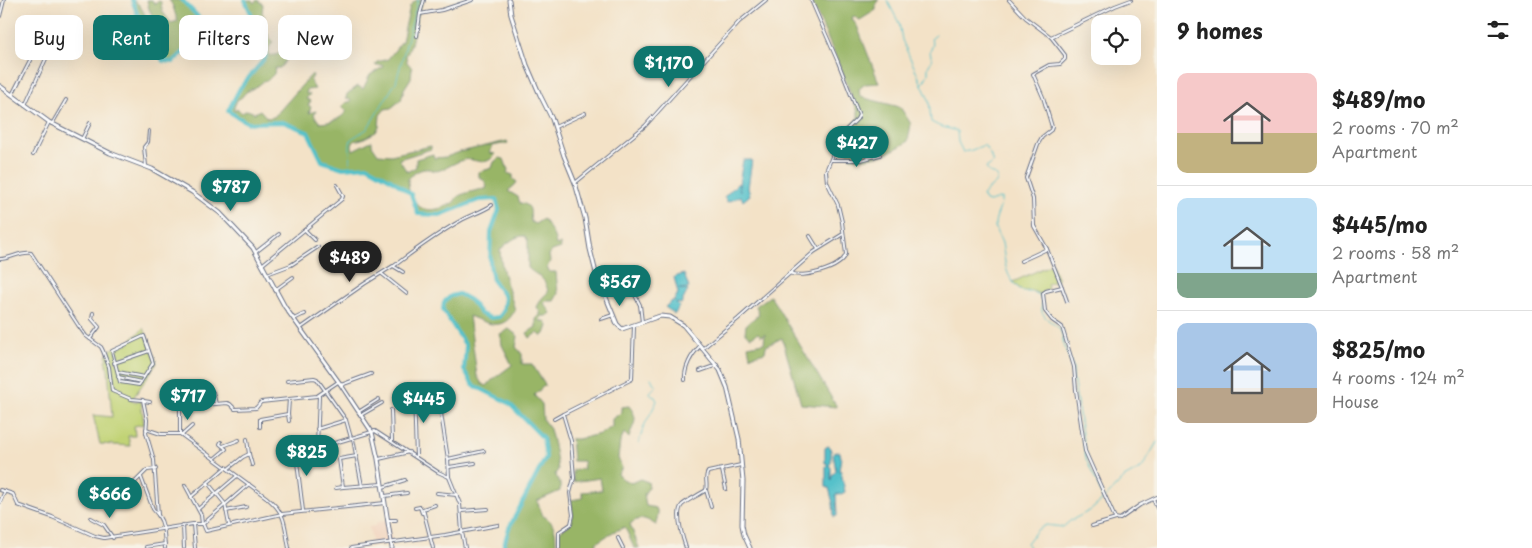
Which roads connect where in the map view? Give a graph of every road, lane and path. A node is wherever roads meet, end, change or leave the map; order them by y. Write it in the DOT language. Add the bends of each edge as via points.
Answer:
graph roads {
  1 [pos="4,0"];
  2 [pos="424,0"];
  3 [pos="472,0"];
  4 [pos="509,0"];
  5 [pos="766,0"];
  6 [pos="811,0"];
  7 [pos="1009,0"];
  8 [pos="1132,0"];
  9 [pos="1124,1"];
  10 [pos="420,14"];
  11 [pos="0,16"];
  12 [pos="417,36"];
  13 [pos="1051,37"];
  14 [pos="30,60"];
  15 [pos="46,60"];
  16 [pos="0,86"];
  17 [pos="12,95"];
  18 [pos="66,100"];
  19 [pos="25,105"];
  20 [pos="586,113"];
  21 [pos="50,123"];
  22 [pos="90,123"];
  23 [pos="555,127"];
  24 [pos="149,130"];
  25 [pos="82,139"];
  26 [pos="33,155"];
  27 [pos="880,155"];
  28 [pos="832,160"];
  29 [pos="146,166"];
  30 [pos="575,183"];
  31 [pos="337,185"];
  32 [pos="492,205"];
  33 [pos="305,230"];
  34 [pos="844,233"];
  35 [pos="279,234"];
  36 [pos="810,236"];
  37 [pos="315,240"];
  38 [pos="318,247"];
  39 [pos="818,249"];
  40 [pos="1047,249"];
  41 [pos="256,252"];
  42 [pos="0,259"];
  43 [pos="1021,261"];
  44 [pos="262,264"];
  45 [pos="394,266"];
  46 [pos="402,272"];
  47 [pos="381,273"];
  48 [pos="789,273"];
  49 [pos="267,274"];
  50 [pos="292,277"];
  51 [pos="606,287"];
  52 [pos="1062,287"];
  53 [pos="275,290"];
  54 [pos="407,294"];
  55 [pos="1067,300"];
  56 [pos="93,314"];
  57 [pos="305,314"];
  58 [pos="613,315"];
  59 [pos="294,319"];
  60 [pos="601,319"];
  61 [pos="642,322"];
  62 [pos="634,326"];
  63 [pos="301,329"];
  64 [pos="90,339"];
  65 [pos="701,347"];
  66 [pos="150,351"];
  67 [pos="115,364"];
  68 [pos="717,365"];
  69 [pos="108,366"];
  70 [pos="700,371"];
  71 [pos="118,372"];
  72 [pos="371,374"];
  73 [pos="144,377"];
  74 [pos="685,380"];
  75 [pos="287,381"];
  76 [pos="338,382"];
  77 [pos="341,386"];
  78 [pos="325,391"];
  79 [pos="414,392"];
  80 [pos="202,395"];
  81 [pos="319,395"];
  82 [pos="289,399"];
  83 [pos="379,399"];
  84 [pos="144,401"];
  85 [pos="150,402"];
  86 [pos="382,403"];
  87 [pos="216,404"];
  88 [pos="440,407"];
  89 [pos="390,410"];
  90 [pos="288,414"];
  91 [pos="360,414"];
  92 [pos="563,414"];
  93 [pos="554,419"];
  94 [pos="346,420"];
  95 [pos="289,421"];
  96 [pos="192,426"];
  97 [pos="260,427"];
  98 [pos="146,428"];
  99 [pos="317,429"];
  100 [pos="372,432"];
  101 [pos="181,435"];
  102 [pos="352,438"];
  103 [pos="247,439"];
  104 [pos="239,440"];
  105 [pos="392,441"];
  106 [pos="221,442"];
  107 [pos="223,446"];
  108 [pos="317,446"];
  109 [pos="484,451"];
  110 [pos="409,452"];
  111 [pos="249,454"];
  112 [pos="357,456"];
  113 [pos="416,457"];
  114 [pos="448,458"];
  115 [pos="214,459"];
  116 [pos="378,459"];
  117 [pos="475,463"];
  118 [pos="252,465"];
  119 [pos="742,465"];
  120 [pos="449,467"];
  121 [pos="227,468"];
  122 [pos="156,469"];
  123 [pos="722,469"];
  124 [pos="237,476"];
  125 [pos="141,477"];
  126 [pos="449,477"];
  127 [pos="405,480"];
  128 [pos="208,483"];
  129 [pos="249,484"];
  130 [pos="185,486"];
  131 [pos="362,486"];
  132 [pos="382,486"];
  133 [pos="343,487"];
  134 [pos="336,488"];
  135 [pos="726,489"];
  136 [pos="0,490"];
  137 [pos="706,490"];
  138 [pos="5,491"];
  139 [pos="216,493"];
  140 [pos="407,493"];
  141 [pos="438,493"];
  142 [pos="123,494"];
  143 [pos="457,495"];
  144 [pos="384,496"];
  145 [pos="191,497"];
  146 [pos="1157,497"];
  147 [pos="1153,499"];
  148 [pos="0,502"];
  149 [pos="385,503"];
  150 [pos="225,504"];
  151 [pos="435,505"];
  152 [pos="246,507"];
  153 [pos="711,507"];
  154 [pos="415,508"];
  155 [pos="1157,508"];
  156 [pos="198,509"];
  157 [pos="488,509"];
  158 [pos="226,511"];
  159 [pos="303,511"];
  160 [pos="461,511"];
  161 [pos="424,513"];
  162 [pos="282,514"];
  163 [pos="158,515"];
  164 [pos="92,518"];
  165 [pos="1116,519"];
  166 [pos="388,520"];
  167 [pos="396,520"];
  168 [pos="193,524"];
  169 [pos="202,524"];
  170 [pos="183,525"];
  171 [pos="229,525"];
  172 [pos="498,525"];
  173 [pos="1092,526"];
  174 [pos="164,529"];
  175 [pos="462,532"];
  176 [pos="430,537"];
  177 [pos="113,538"];
  178 [pos="618,538"];
  179 [pos="392,543"];
  180 [pos="165,544"];
  181 [pos="146,546"];
  182 [pos="362,547"];
  183 [pos="165,548"];
  184 [pos="184,548"];
  185 [pos="195,548"];
  186 [pos="289,548"];
  187 [pos="351,548"];
  188 [pos="392,548"];
  189 [pos="433,548"];
  190 [pos="465,548"];
  191 [pos="559,548"];
  192 [pos="623,548"];
  193 [pos="686,548"];
  194 [pos="750,548"];
  1 -- 11 [label="street"];
  2 -- 10 [label="street"];
  3 -- 10 [label="street"];
  4 -- 23 [label="street" via="527,65"];
  5 -- 30 [label="street" via="739,22 645,126"];
  6 -- 28 [label="street" via="859,115 842,133"];
  7 -- 13 [label="street"];
  8 -- 9 [label="street"];
  9 -- 13 [label="street"];
  10 -- 12 [label="street"];
  13 -- 40 [label="street" via="1066,57 1060,64 1049,65 1032,74 1044,97 1052,127 1038,144 1026,178 1033,199 1034,226"];
  14 -- 17 [label="street"];
  15 -- 19 [label="street"];
  16 -- 17 [label="street"];
  17 -- 19 [label="street"];
  18 -- 21 [label="street"];
  19 -- 21 [label="street"];
  20 -- 23 [label="street"];
  21 -- 25 [label="street"];
  21 -- 26 [label="street"];
  22 -- 25 [label="street"];
  23 -- 30 [label="street"];
  24 -- 29 [label="street" via="148,142 144,146"];
  25 -- 29 [label="street"];
  27 -- 28 [label="street" via="861,160"];
  28 -- 34 [label="street" via="826,175"];
  29 -- 41 [label="street" via="211,206"];
  30 -- 58 [label="street" via="596,273"];
  31 -- 33 [label="street" via="342,199"];
  32 -- 45 [label="street" via="462,219"];
  33 -- 37 [label="street"];
  33 -- 44 [label="street"];
  34 -- 39 [label="street"];
  34 -- 48 [label="street" via="846,254 839,263 804,275"];
  35 -- 41 [label="street"];
  36 -- 39 [label="street"];
  38 -- 49 [label="street" via="291,265"];
  39 -- 48 [label="street"];
  40 -- 43 [label="street"];
  40 -- 52 [label="street"];
  41 -- 44 [label="street"];
  42 -- 64 [label="street" via="27,252 31,254"];
  44 -- 49 [label="street"];
  45 -- 46 [label="street"];
  45 -- 47 [label="street"];
  47 -- 54 [label="street"];
  47 -- 63 [label="street"];
  48 -- 65 [label="street"];
  49 -- 53 [label="street"];
  50 -- 53 [label="street"];
  51 -- 61 [label="street" via="620,277 627,279 640,305"];
  52 -- 55 [label="street"];
  52 -- 165 [label="street" via="1043,294 1044,306 1048,316 1062,327 1074,367 1085,452"];
  53 -- 59 [label="street"];
  56 -- 64 [label="street" via="92,319 99,327"];
  57 -- 59 [label="street"];
  58 -- 60 [label="street"];
  58 -- 62 [label="street" via="620,328"];
  59 -- 63 [label="street"];
  61 -- 62 [label="street"];
  61 -- 65 [label="street" via="660,316 670,317 683,325"];
  62 -- 92 [label="street" via="632,379"];
  63 -- 76 [label="street"];
  64 -- 69 [label="street" via="103,350"];
  65 -- 68 [label="street"];
  65 -- 74 [label="street" via="692,356"];
  66 -- 67 [label="street"];
  66 -- 67 [label="street" via="144,336 113,350"];
  66 -- 73 [label="street" via="153,364"];
  67 -- 69 [label="street"];
  67 -- 71 [label="street"];
  68 -- 70 [label="street"];
  68 -- 119 [label="street" via="727,386"];
  69 -- 84 [label="street" via="112,391"];
  71 -- 73 [label="street"];
  71 -- 73 [label="street" via="120,382 138,386"];
  72 -- 77 [label="street"];
  75 -- 78 [label="street" via="315,378"];
  76 -- 77 [label="street"];
  76 -- 78 [label="street"];
  77 -- 91 [label="street"];
  78 -- 81 [label="street"];
  78 -- 94 [label="street"];
  79 -- 113 [label="street"];
  80 -- 87 [label="street" via="213,392"];
  81 -- 82 [label="street"];
  81 -- 99 [label="street"];
  82 -- 87 [label="street" via="261,402 256,408 245,409 233,409 227,403"];
  82 -- 90 [label="street"];
  83 -- 91 [label="street"];
  84 -- 85 [label="street"];
  84 -- 98 [label="street"];
  86 -- 91 [label="street"];
  87 -- 101 [label="street" via="179,408"];
  88 -- 114 [label="street"];
  89 -- 105 [label="street"];
  90 -- 95 [label="street"];
  90 -- 97 [label="street" via="260,418"];
  91 -- 100 [label="street"];
  92 -- 93 [label="street"];
  92 -- 191 [label="street" via="571,441 573,515 571,524 558,534"];
  94 -- 99 [label="street"];
  94 -- 102 [label="street"];
  96 -- 101 [label="street"];
  98 -- 101 [label="street" via="161,434"];
  98 -- 122 [label="street"];
  99 -- 108 [label="street"];
  100 -- 102 [label="street"];
  100 -- 105 [label="street" via="376,431"];
  100 -- 116 [label="street"];
  101 -- 115 [label="street"];
  102 -- 108 [label="street"];
  102 -- 112 [label="street"];
  103 -- 111 [label="street"];
  104 -- 107 [label="street"];
  105 -- 110 [label="street"];
  106 -- 107 [label="street"];
  107 -- 115 [label="street" via="226,449"];
  108 -- 159 [label="street" via="303,449 298,454"];
  109 -- 114 [label="street"];
  110 -- 113 [label="street"];
  110 -- 116 [label="street"];
  111 -- 118 [label="street"];
  111 -- 121 [label="street"];
  112 -- 131 [label="street"];
  112 -- 133 [label="street" via="339,459"];
  113 -- 126 [label="street"];
  114 -- 120 [label="street"];
  115 -- 121 [label="street"];
  116 -- 132 [label="street"];
  117 -- 120 [label="street"];
  119 -- 123 [label="street"];
  119 -- 194 [label="street" via="743,530"];
  120 -- 126 [label="street"];
  121 -- 124 [label="street"];
  121 -- 128 [label="street"];
  122 -- 125 [label="street" via="149,469"];
  122 -- 163 [label="street"];
  123 -- 135 [label="street"];
  123 -- 137 [label="street" via="706,473"];
  124 -- 129 [label="street"];
  124 -- 139 [label="street"];
  125 -- 142 [label="street"];
  125 -- 163 [label="street"];
  126 -- 143 [label="street"];
  127 -- 132 [label="street"];
  128 -- 139 [label="street"];
  128 -- 145 [label="street"];
  129 -- 150 [label="street"];
  129 -- 162 [label="street"];
  130 -- 145 [label="street"];
  131 -- 132 [label="street"];
  131 -- 133 [label="street"];
  132 -- 144 [label="street"];
  133 -- 134 [label="street"];
  136 -- 138 [label="street"];
  137 -- 153 [label="street"];
  137 -- 193 [label="street" via="680,508"];
  138 -- 148 [label="street"];
  138 -- 177 [label="street" via="13,494 18,504 95,536"];
  139 -- 150 [label="street"];
  139 -- 156 [label="street"];
  140 -- 144 [label="street"];
  141 -- 143 [label="street"];
  143 -- 160 [label="street"];
  144 -- 149 [label="street"];
  145 -- 156 [label="street"];
  146 -- 147 [label="street"];
  147 -- 155 [label="street"];
  147 -- 165 [label="street"];
  149 -- 159 [label="street"];
  149 -- 166 [label="street"];
  150 -- 158 [label="street"];
  150 -- 169 [label="street"];
  151 -- 161 [label="street" via="423,508"];
  152 -- 158 [label="street"];
  154 -- 161 [label="street" via="420,507"];
  156 -- 169 [label="street"];
  157 -- 160 [label="street"];
  158 -- 171 [label="street"];
  159 -- 162 [label="street"];
  160 -- 175 [label="street"];
  161 -- 176 [label="street"];
  162 -- 171 [label="street"];
  162 -- 186 [label="street"];
  163 -- 174 [label="street"];
  164 -- 177 [label="street" via="104,525"];
  165 -- 173 [label="street"];
  166 -- 167 [label="street"];
  166 -- 179 [label="street"];
  168 -- 169 [label="street"];
  168 -- 170 [label="street"];
  168 -- 185 [label="street"];
  169 -- 171 [label="street" via="206,531"];
  170 -- 174 [label="street"];
  170 -- 184 [label="street"];
  172 -- 175 [label="street"];
  174 -- 177 [label="street"];
  174 -- 180 [label="street"];
  175 -- 176 [label="street"];
  175 -- 190 [label="street"];
  176 -- 179 [label="street"];
  176 -- 189 [label="street"];
  178 -- 192 [label="street"];
  179 -- 182 [label="street"];
  179 -- 188 [label="street"];
  180 -- 181 [label="street"];
  180 -- 183 [label="street"];
  182 -- 187 [label="street"];
}
